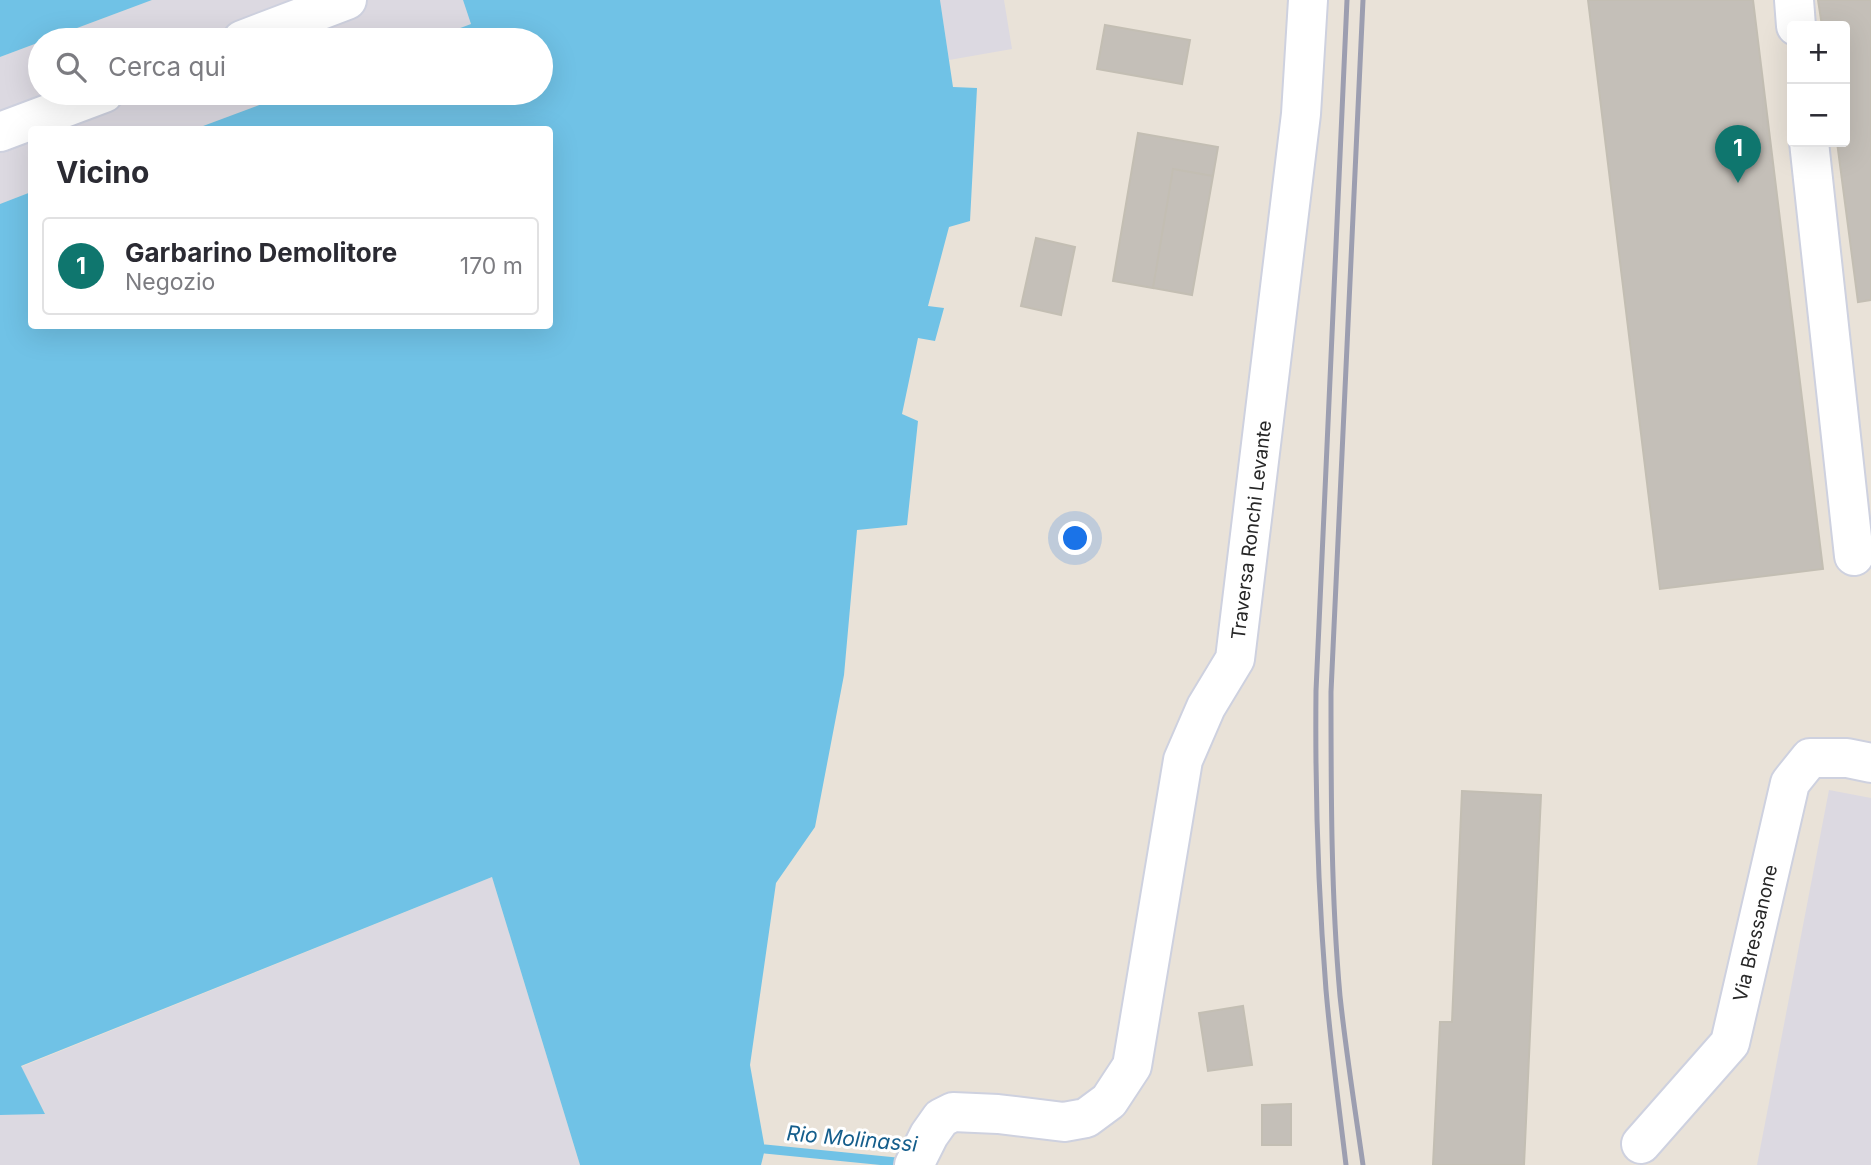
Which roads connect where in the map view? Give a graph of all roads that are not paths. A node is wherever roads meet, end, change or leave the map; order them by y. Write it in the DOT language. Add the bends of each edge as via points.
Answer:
graph roads {
  1 [pos="347,0"];
  2 [pos="1308,0"];
  3 [pos="1794,0"];
  4 [pos="1796,21"];
  5 [pos="274,28"];
  6 [pos="72,105"];
  7 [pos="0,132"];
  8 [pos="1810,147"];
  9 [pos="1854,556"];
  10 [pos="1871,763"];
  11 [pos="1641,1144"];
  12 [pos="922,1150"];
  1 -- 5 [label="street"];
  2 -- 12 [label="street, Traversa Ronchi Levante" via="1301,114 1235,659 1206,707 1183,760 1132,1066 1109,1101 1086,1118 1064,1122 953,1112 941,1118"];
  3 -- 4 [label="street"];
  6 -- 7 [label="street"];
  8 -- 9 [label="street"];
  10 -- 11 [label="street, Via Bressanone" via="1810,758 1790,783 1730,1043"];
}
